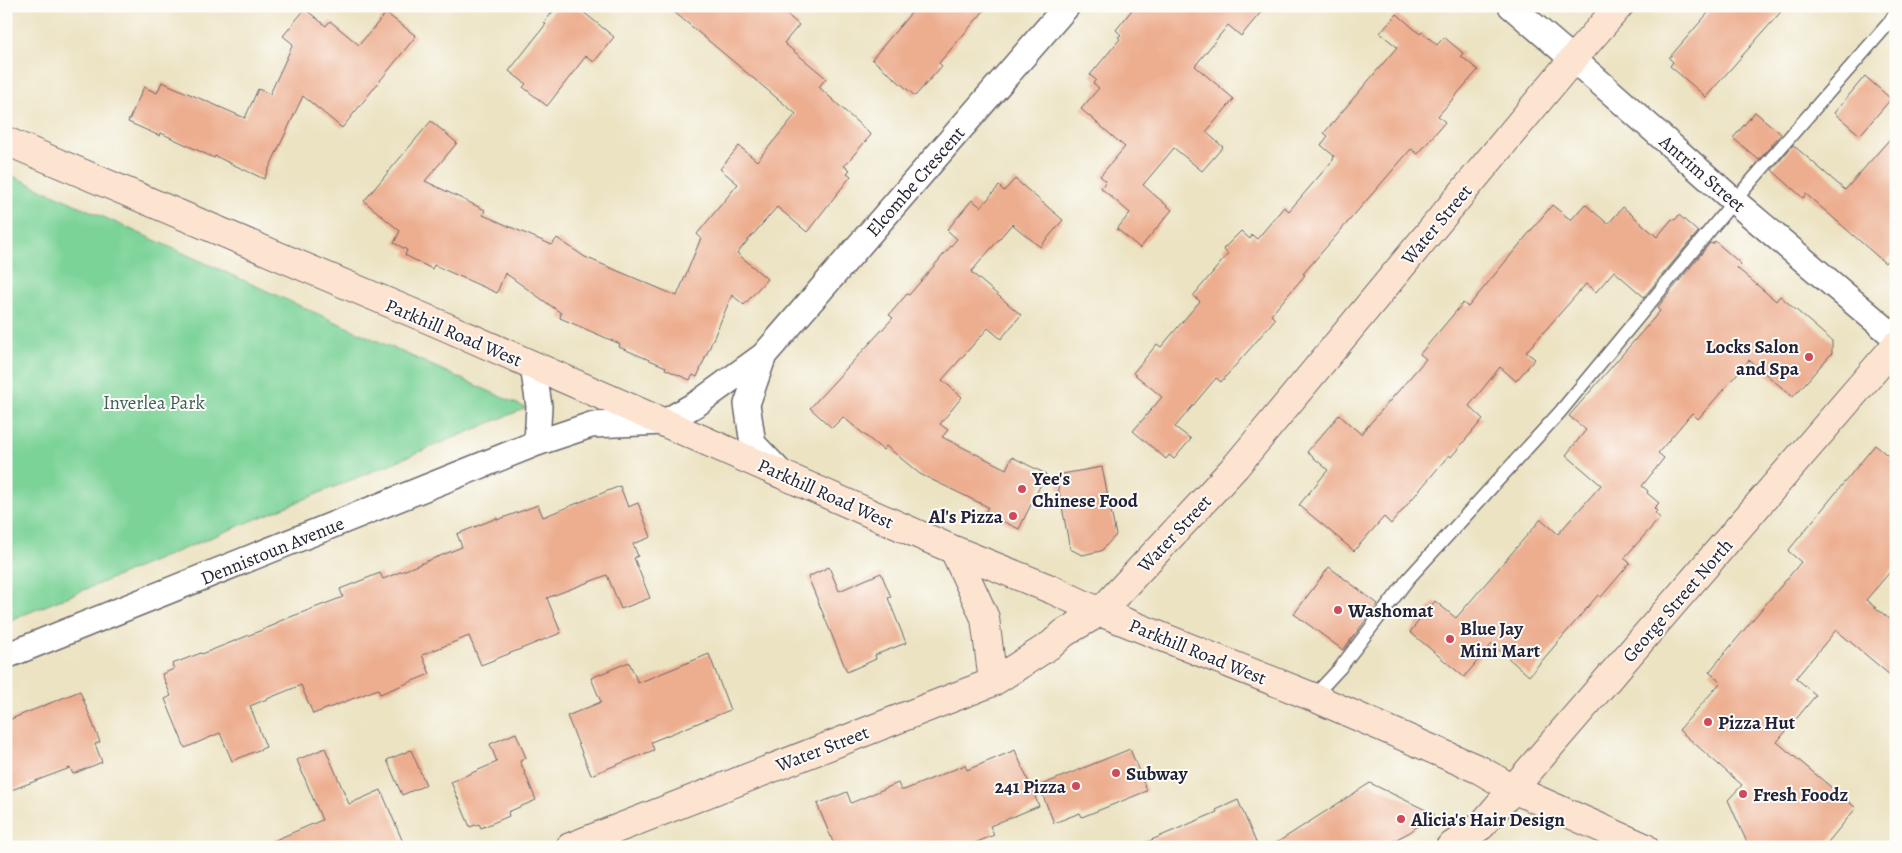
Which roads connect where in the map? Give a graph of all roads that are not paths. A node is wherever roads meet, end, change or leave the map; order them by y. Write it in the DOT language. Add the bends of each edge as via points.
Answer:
graph roads {
  1 [pos="1067,6"];
  2 [pos="1510,6"];
  3 [pos="1619,6"];
  4 [pos="1896,12"];
  5 [pos="1573,59"];
  6 [pos="6,141"];
  7 [pos="1734,201"];
  8 [pos="1896,338"];
  9 [pos="1896,345"];
  10 [pos="764,355"];
  11 [pos="533,366"];
  12 [pos="665,422"];
  13 [pos="537,443"];
  14 [pos="781,473"];
  15 [pos="954,550"];
  16 [pos="1100,612"];
  17 [pos="6,656"];
  18 [pos="993,682"];
  19 [pos="1313,697"];
  20 [pos="1513,789"];
  21 [pos="570,847"];
  22 [pos="1450,847"];
  23 [pos="1644,847"];
  1 -- 10 [label="street, Elcombe Crescent"];
  2 -- 5 [label="street, Antrim Street"];
  3 -- 5 [label="main road, Water Street"];
  4 -- 7 [label="lane" via="1890,24"];
  5 -- 7 [label="street, Antrim Street"];
  5 -- 16 [label="main road, Water Street" via="1236,466"];
  6 -- 11 [label="main road, Parkhill Road West"];
  7 -- 8 [label="street, Antrim Street"];
  7 -- 19 [label="lane" via="1560,412 1409,578 1340,668"];
  9 -- 20 [label="main road, George Street North"];
  10 -- 12 [label="street, Elcombe Crescent" via="698,404"];
  10 -- 14 [label="street, Elcombe Crescent" via="746,404 753,444"];
  11 -- 12 [label="main road, Parkhill Road West"];
  11 -- 13 [label="street" via="538,406"];
  12 -- 13 [label="street, Dennistoun Avenue" via="592,426"];
  12 -- 14 [label="main road, Parkhill Road West"];
  13 -- 17 [label="street, Dennistoun Avenue"];
  14 -- 15 [label="main road, Parkhill Road West"];
  15 -- 16 [label="main road, Parkhill Road West"];
  15 -- 18 [label="main road" via="985,618"];
  16 -- 18 [label="main road, Water Street"];
  16 -- 19 [label="main road, Parkhill Road West"];
  18 -- 21 [label="main road, Water Street"];
  19 -- 20 [label="main road, Parkhill Road West" via="1480,770"];
  20 -- 22 [label="main road, George Street North" via="1481,826"];
  20 -- 23 [label="main road, Parkhill Road West"];
}
